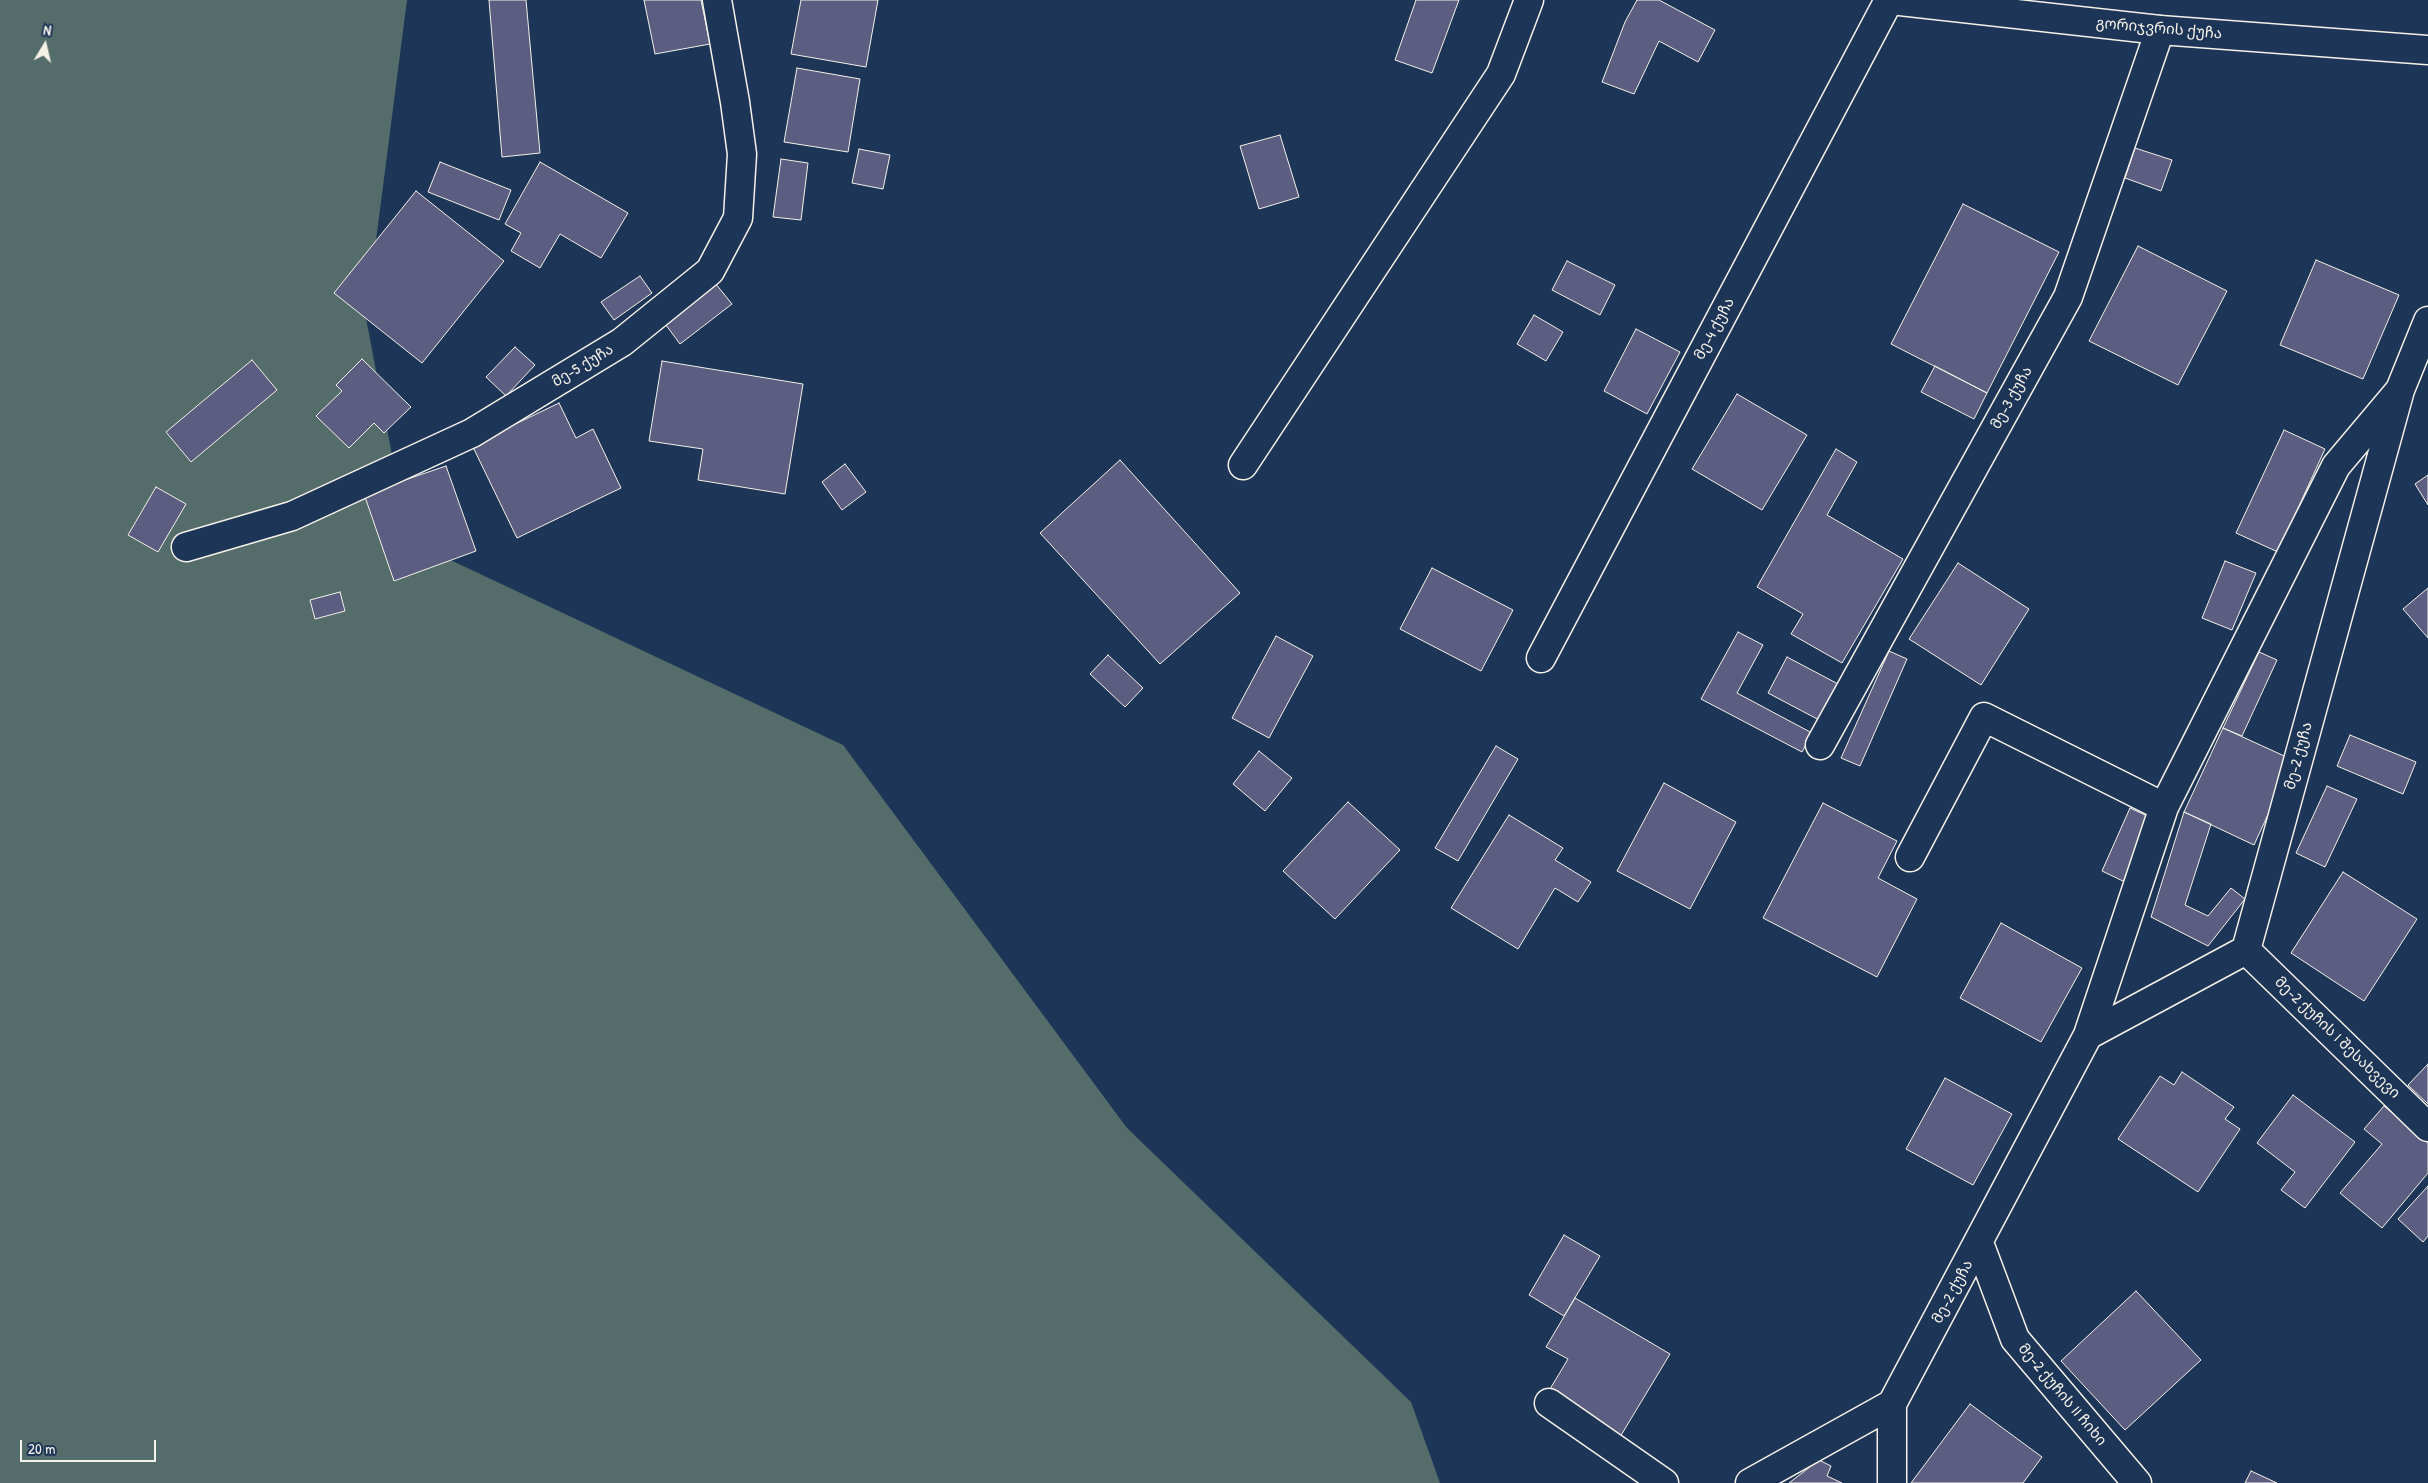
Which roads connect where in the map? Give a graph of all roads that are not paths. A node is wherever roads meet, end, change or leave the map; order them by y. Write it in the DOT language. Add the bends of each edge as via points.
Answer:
graph roads {
  1 [pos="717,0"];
  2 [pos="1529,0"];
  3 [pos="1890,0"];
  4 [pos="2160,30"];
  5 [pos="2428,50"];
  6 [pos="2428,321"];
  7 [pos="2400,390"];
  8 [pos="1243,465"];
  9 [pos="186,547"];
  10 [pos="1541,658"];
  11 [pos="1820,745"];
  12 [pos="2164,807"];
  13 [pos="1910,858"];
  14 [pos="2246,950"];
  15 [pos="2088,1034"];
  16 [pos="2428,1127"];
  17 [pos="1978,1243"];
  18 [pos="1549,1403"];
  19 [pos="1892,1404"];
  20 [pos="1664,1483"];
  21 [pos="1750,1483"];
  22 [pos="1892,1483"];
  23 [pos="2136,1483"];
  1 -- 9 [label="street, მე-5 ქუჩა" via="742,154 738,218 710,271 622,342 472,434 292,516"];
  2 -- 8 [label="street" via="1501,74"];
  3 -- 4 [label="street, გორიჯვრის ქუჩა"];
  3 -- 10 [label="street, მე-4 ქუჩა"];
  4 -- 5 [label="street, გორიჯვრის ქუჩა"];
  4 -- 11 [label="street, მე-3 ქუჩა" via="2068,296"];
  6 -- 7 [label="street, მე-2 ქუჩა"];
  7 -- 12 [label="street, მე-2 ქუჩა" via="2336,466"];
  7 -- 14 [label="street, მე-2 ქუჩა"];
  12 -- 13 [label="street" via="1984,716"];
  12 -- 15 [label="street, მე-2 ქუჩა"];
  14 -- 15 [label="street"];
  14 -- 16 [label="street, მე-2 ქუჩის I შესახვევი"];
  15 -- 17 [label="street, მე-2 ქუჩა"];
  17 -- 19 [label="street, მე-2 ქუჩა"];
  17 -- 23 [label="street, მე-2 ქუჩის II ჩიხი" via="2015,1339"];
  18 -- 20 [label="street"];
  19 -- 21 [label="street"];
  19 -- 22 [label="street"];
}
